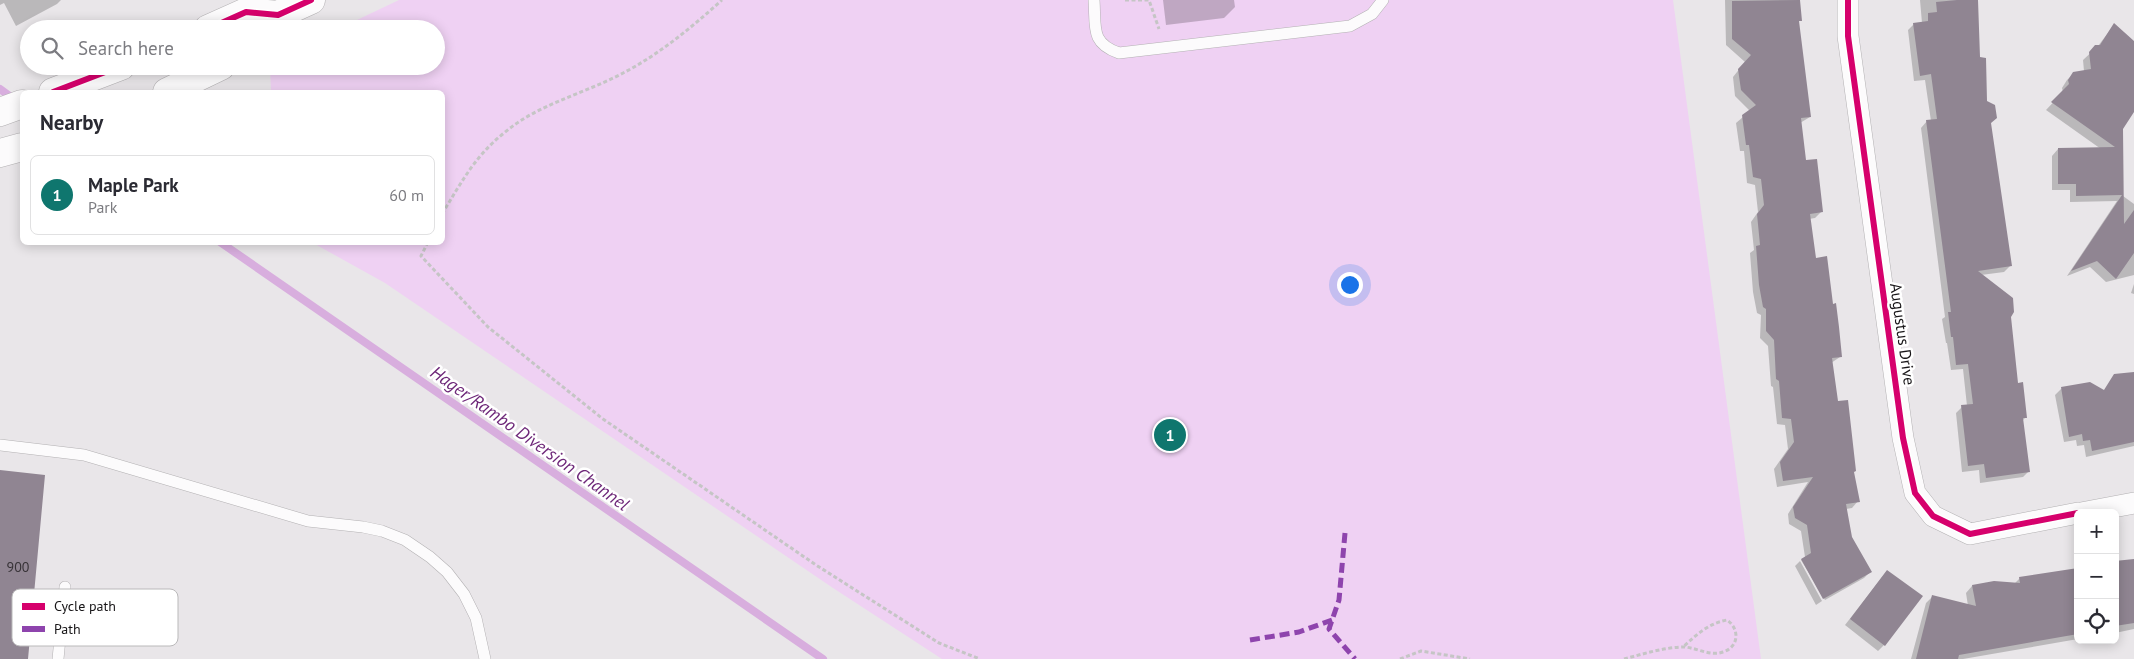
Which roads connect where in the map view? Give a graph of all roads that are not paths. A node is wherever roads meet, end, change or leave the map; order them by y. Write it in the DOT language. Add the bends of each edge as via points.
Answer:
graph roads {
  1 [pos="311,0"];
  2 [pos="1094,0"];
  3 [pos="1383,0"];
  4 [pos="1848,0"];
  5 [pos="228,20"];
  6 [pos="268,20"];
  7 [pos="277,20"];
  8 [pos="97,75"];
  9 [pos="202,75"];
  10 [pos="58,90"];
  11 [pos="171,90"];
  12 [pos="20,105"];
  13 [pos="0,112"];
  14 [pos="20,148"];
  15 [pos="0,153"];
  16 [pos="0,446"];
  17 [pos="2134,502"];
  18 [pos="2100,509"];
  19 [pos="2074,514"];
  20 [pos="59,646"];
  21 [pos="58,659"];
  22 [pos="485,659"];
  1 -- 7 [label="main road"];
  2 -- 3 [label="lane" via="1096,37 1105,48 1119,53 1350,26 1372,14"];
  4 -- 19 [label="street, Augustus Drive" via="1848,36 1904,438 1915,493 1933,516 1970,534"];
  5 -- 6 [label="main road" via="246,12"];
  8 -- 10 [label="main road"];
  9 -- 11 [label="main road"];
  12 -- 13 [label="main road"];
  14 -- 15 [label="main road"];
  16 -- 22 [label="lane" via="84,455 308,522 363,527 405,540 447,572 464,594 476,618"];
  17 -- 18 [label="street, Augustus Drive"];
  20 -- 21 [label="lane"];
}
